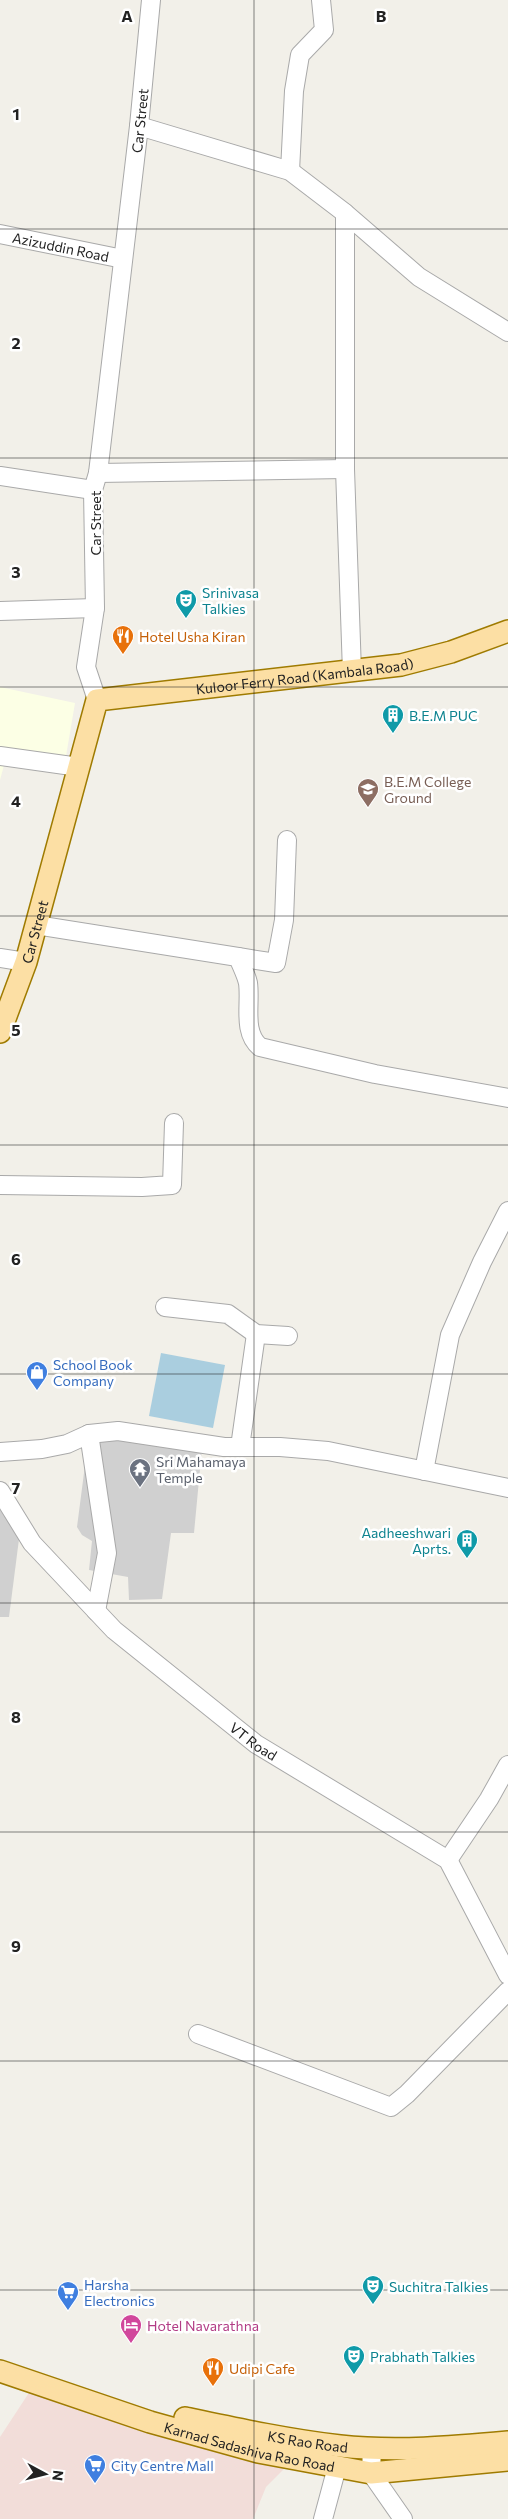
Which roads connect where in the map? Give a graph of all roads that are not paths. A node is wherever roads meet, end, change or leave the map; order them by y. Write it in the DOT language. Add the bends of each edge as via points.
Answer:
graph roads {
  1 [pos="151,0"];
  2 [pos="321,0"];
  3 [pos="139,126"];
  4 [pos="290,171"];
  5 [pos="345,213"];
  6 [pos="0,234"];
  7 [pos="123,259"];
  8 [pos="508,332"];
  9 [pos="345,469"];
  10 [pos="0,476"];
  11 [pos="96,482"];
  12 [pos="95,608"];
  13 [pos="0,611"];
  14 [pos="508,631"];
  15 [pos="352,672"];
  16 [pos="97,700"];
  17 [pos="0,756"];
  18 [pos="78,767"];
  19 [pos="288,840"];
  20 [pos="36,925"];
  21 [pos="238,957"];
  22 [pos="0,958"];
  23 [pos="26,962"];
  24 [pos="0,1032"];
  25 [pos="508,1098"];
  26 [pos="174,1123"];
  27 [pos="0,1186"];
  28 [pos="508,1211"];
  29 [pos="165,1307"];
  30 [pos="256,1334"];
  31 [pos="288,1336"];
  32 [pos="89,1434"];
  33 [pos="240,1447"];
  34 [pos="0,1452"];
  35 [pos="424,1471"];
  36 [pos="508,1488"];
  37 [pos="0,1491"];
  38 [pos="96,1611"];
  39 [pos="508,1765"];
  40 [pos="448,1860"];
  41 [pos="508,1975"];
  42 [pos="508,1991"];
  43 [pos="198,2034"];
  44 [pos="0,2358"];
  45 [pos="0,2371"];
  46 [pos="508,2442"];
  47 [pos="372,2447"];
  48 [pos="508,2460"];
  49 [pos="336,2467"];
  50 [pos="371,2473"];
  51 [pos="323,2519"];
  52 [pos="403,2519"];
  1 -- 3 [label="street, Car Street"];
  2 -- 4 [label="street" via="324,30 300,55 294,91"];
  3 -- 4 [label="street"];
  3 -- 7 [label="street, Car Street"];
  4 -- 5 [label="street"];
  5 -- 8 [label="street" via="420,277"];
  5 -- 9 [label="street"];
  6 -- 7 [label="street, Azizuddin Road"];
  7 -- 11 [label="street, Car Street"];
  9 -- 11 [label="street"];
  9 -- 15 [label="street"];
  10 -- 11 [label="street"];
  11 -- 12 [label="street, Car Street"];
  12 -- 13 [label="street"];
  12 -- 16 [label="street, Car Street" via="86,667"];
  14 -- 15 [label="main road, Kuloor Ferry Road (Kambala Road)" via="451,652 401,665"];
  15 -- 16 [label="main road, Kuloor Ferry Road (Kambala Road)"];
  16 -- 18 [label="main road, Car Street"];
  17 -- 18 [label="street"];
  18 -- 20 [label="main road, Car Street"];
  19 -- 21 [label="street" via="284,920 276,963"];
  20 -- 21 [label="street"];
  20 -- 23 [label="main road, Car Street"];
  21 -- 25 [label="street" via="248,982 250,1033 253,1042 260,1047 375,1074"];
  22 -- 23 [label="street"];
  23 -- 24 [label="main road, Car Street"];
  26 -- 27 [label="street" via="172,1185"];
  28 -- 35 [label="street" via="450,1335"];
  29 -- 30 [label="street" via="228,1314"];
  30 -- 31 [label="street"];
  30 -- 33 [label="street"];
  32 -- 33 [label="street" via="118,1431"];
  32 -- 34 [label="street" via="67,1444"];
  32 -- 38 [label="street" via="107,1553"];
  33 -- 35 [label="street" via="328,1451"];
  35 -- 36 [label="street"];
  37 -- 38 [label="street, VT Road" via="32,1543"];
  38 -- 40 [label="street, VT Road" via="114,1630 256,1744"];
  39 -- 40 [label="street"];
  40 -- 41 [label="street"];
  42 -- 43 [label="street" via="391,2107"];
  44 -- 47 [label="main road, KS Rao Road" via="153,2411 250,2433 341,2446"];
  45 -- 49 [label="main road, Karnad Sadashiva Rao Road" via="150,2422 258,2452"];
  46 -- 47 [label="main road, KS Rao Road" via="427,2448"];
  47 -- 50 [label="street"];
  48 -- 50 [label="main road, Karnad Sadashiva Rao Road"];
  49 -- 50 [label="main road, Karnad Sadashiva Rao Road"];
  49 -- 51 [label="street"];
  50 -- 52 [label="street"];
}
